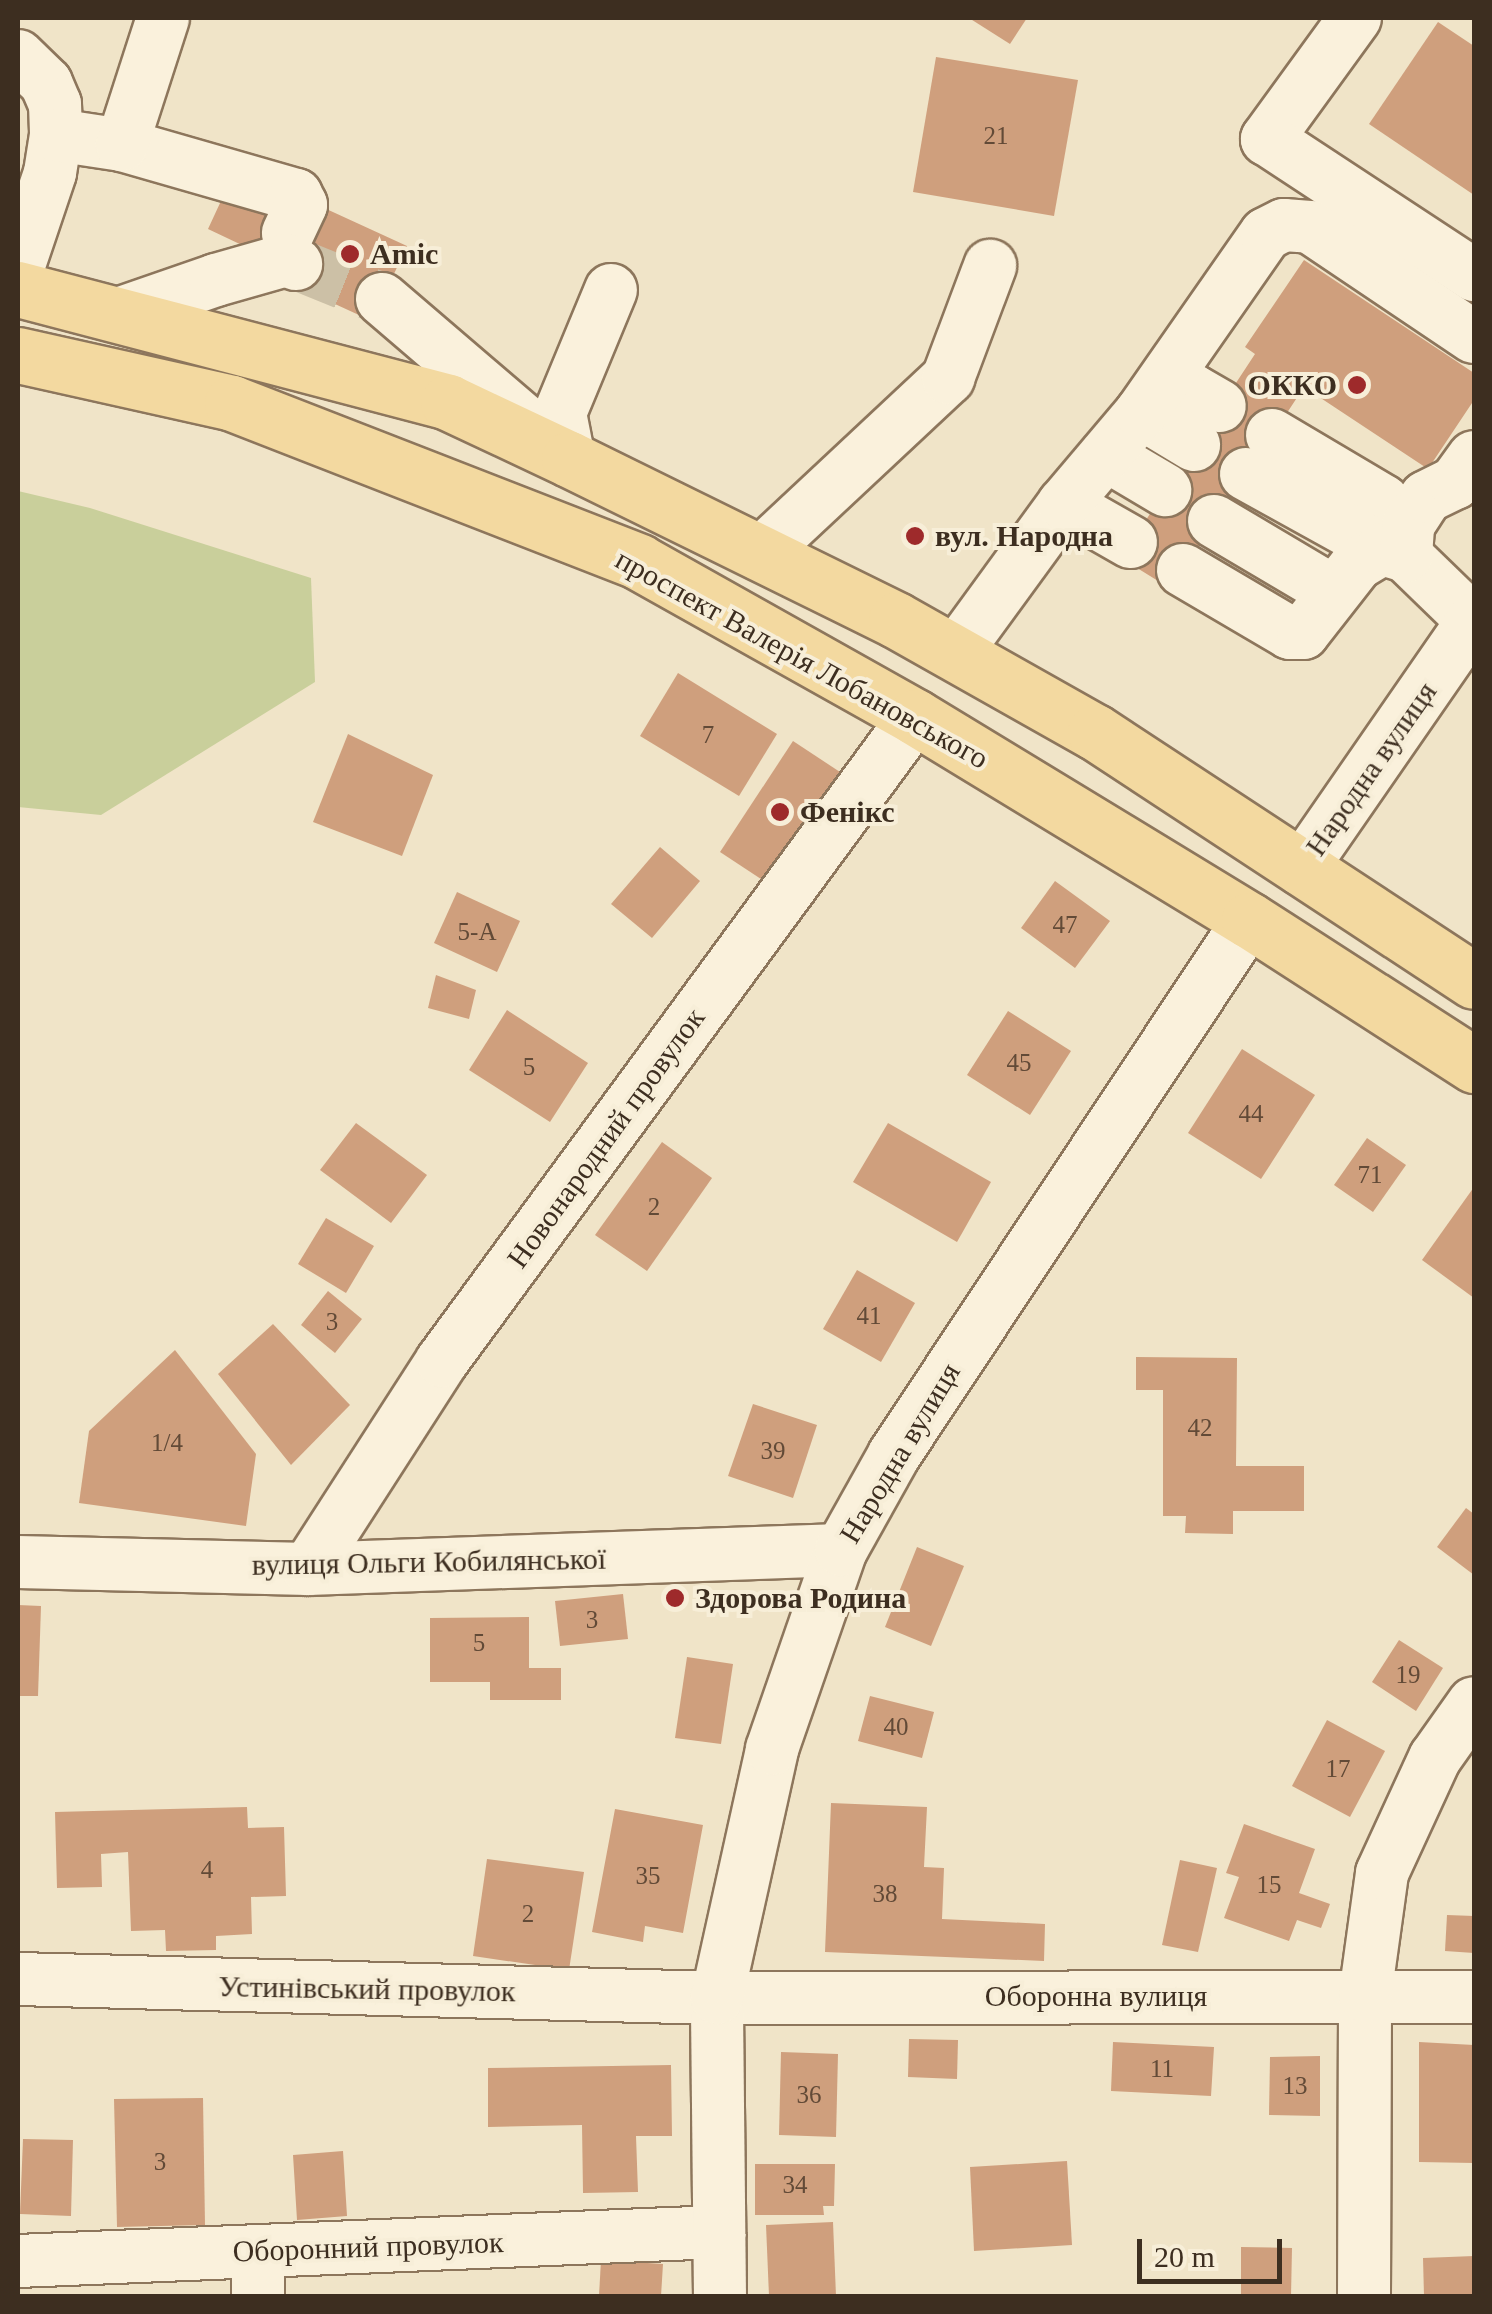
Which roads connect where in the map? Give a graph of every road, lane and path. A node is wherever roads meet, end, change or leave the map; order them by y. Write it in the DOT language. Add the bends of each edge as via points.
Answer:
graph roads {
  1 [pos="163,18"];
  2 [pos="1356,18"];
  3 [pos="18,56"];
  4 [pos="56,135"];
  5 [pos="122,144"];
  6 [pos="990,266"];
  7 [pos="18,268"];
  8 [pos="1474,276"];
  9 [pos="18,289"];
  10 [pos="611,290"];
  11 [pos="382,299"];
  12 [pos="116,315"];
  13 [pos="1474,337"];
  14 [pos="18,355"];
  15 [pos="1141,414"];
  16 [pos="1208,425"];
  17 [pos="1259,454"];
  18 [pos="1106,455"];
  19 [pos="1474,457"];
  20 [pos="569,459"];
  21 [pos="1164,490"];
  22 [pos="1064,504"];
  23 [pos="1214,521"];
  24 [pos="1131,542"];
  25 [pos="1394,552"];
  26 [pos="760,554"];
  27 [pos="1183,570"];
  28 [pos="1334,592"];
  29 [pos="1474,620"];
  30 [pos="956,652"];
  31 [pos="916,717"];
  32 [pos="1301,869"];
  33 [pos="1249,920"];
  34 [pos="1474,981"];
  35 [pos="1474,1065"];
  36 [pos="840,1550"];
  37 [pos="18,1562"];
  38 [pos="308,1568"];
  39 [pos="1474,1703"];
  40 [pos="18,1979"];
  41 [pos="1365,1996"];
  42 [pos="1474,1997"];
  43 [pos="717,1998"];
  44 [pos="719,2232"];
  45 [pos="18,2261"];
  46 [pos="258,2274"];
  47 [pos="720,2296"];
  48 [pos="1364,2296"];
  1 -- 5 [label="street"];
  2 -- 8 [label="street" via="1267,138"];
  3 -- 4 [label="street" via="46,83"];
  4 -- 5 [label="street"];
  4 -- 7 [label="street"];
  5 -- 12 [label="street" via="296,195 301,205 288,251"];
  6 -- 26 [label="street" via="948,378"];
  9 -- 12 [label="main road"];
  10 -- 20 [label="street" via="560,414"];
  11 -- 20 [label="street"];
  12 -- 20 [label="main road" via="448,402"];
  13 -- 15 [label="street" via="1310,227 1284,225 1266,234"];
  14 -- 31 [label="main road, проспект Валерія Лобановського" via="232,404 640,562"];
  15 -- 16 [label="street" via="1177,391 1192,390"];
  15 -- 18 [label="street"];
  17 -- 25 [label="street"];
  18 -- 21 [label="street"];
  18 -- 22 [label="street"];
  19 -- 25 [label="street" via="1455,483 1426,498"];
  20 -- 26 [label="main road"];
  22 -- 24 [label="street"];
  22 -- 30 [label="street"];
  23 -- 28 [label="street"];
  25 -- 28 [label="street" via="1357,564"];
  25 -- 29 [label="street"];
  26 -- 30 [label="main road"];
  27 -- 28 [label="street" via="1290,634 1303,633"];
  29 -- 32 [label="street, Народна вулиця"];
  30 -- 32 [label="main road" via="1095,732"];
  31 -- 33 [label="main road, проспект Валерія Лобановського"];
  31 -- 38 [label="street, Новонародний провулок" via="442,1360"];
  32 -- 34 [label="main road"];
  33 -- 35 [label="main road, проспект Валерія Лобановського"];
  33 -- 36 [label="street, Народна вулиця" via="894,1455"];
  36 -- 38 [label="street, вулиця Ольги Кобилянської"];
  36 -- 43 [label="street, Народна вулиця" via="772,1749"];
  37 -- 38 [label="street, вулиця Ольги Кобилянської"];
  39 -- 41 [label="street" via="1435,1758 1382,1873"];
  40 -- 43 [label="street, Устинівський провулок"];
  41 -- 42 [label="street, Оборонна вулиця"];
  41 -- 43 [label="street, Оборонна вулиця"];
  41 -- 48 [label="street"];
  43 -- 44 [label="street, Народна вулиця"];
  44 -- 46 [label="street, Оборонний провулок"];
  44 -- 47 [label="street, Народна вулиця"];
  45 -- 46 [label="street, Оборонний провулок"];
}
